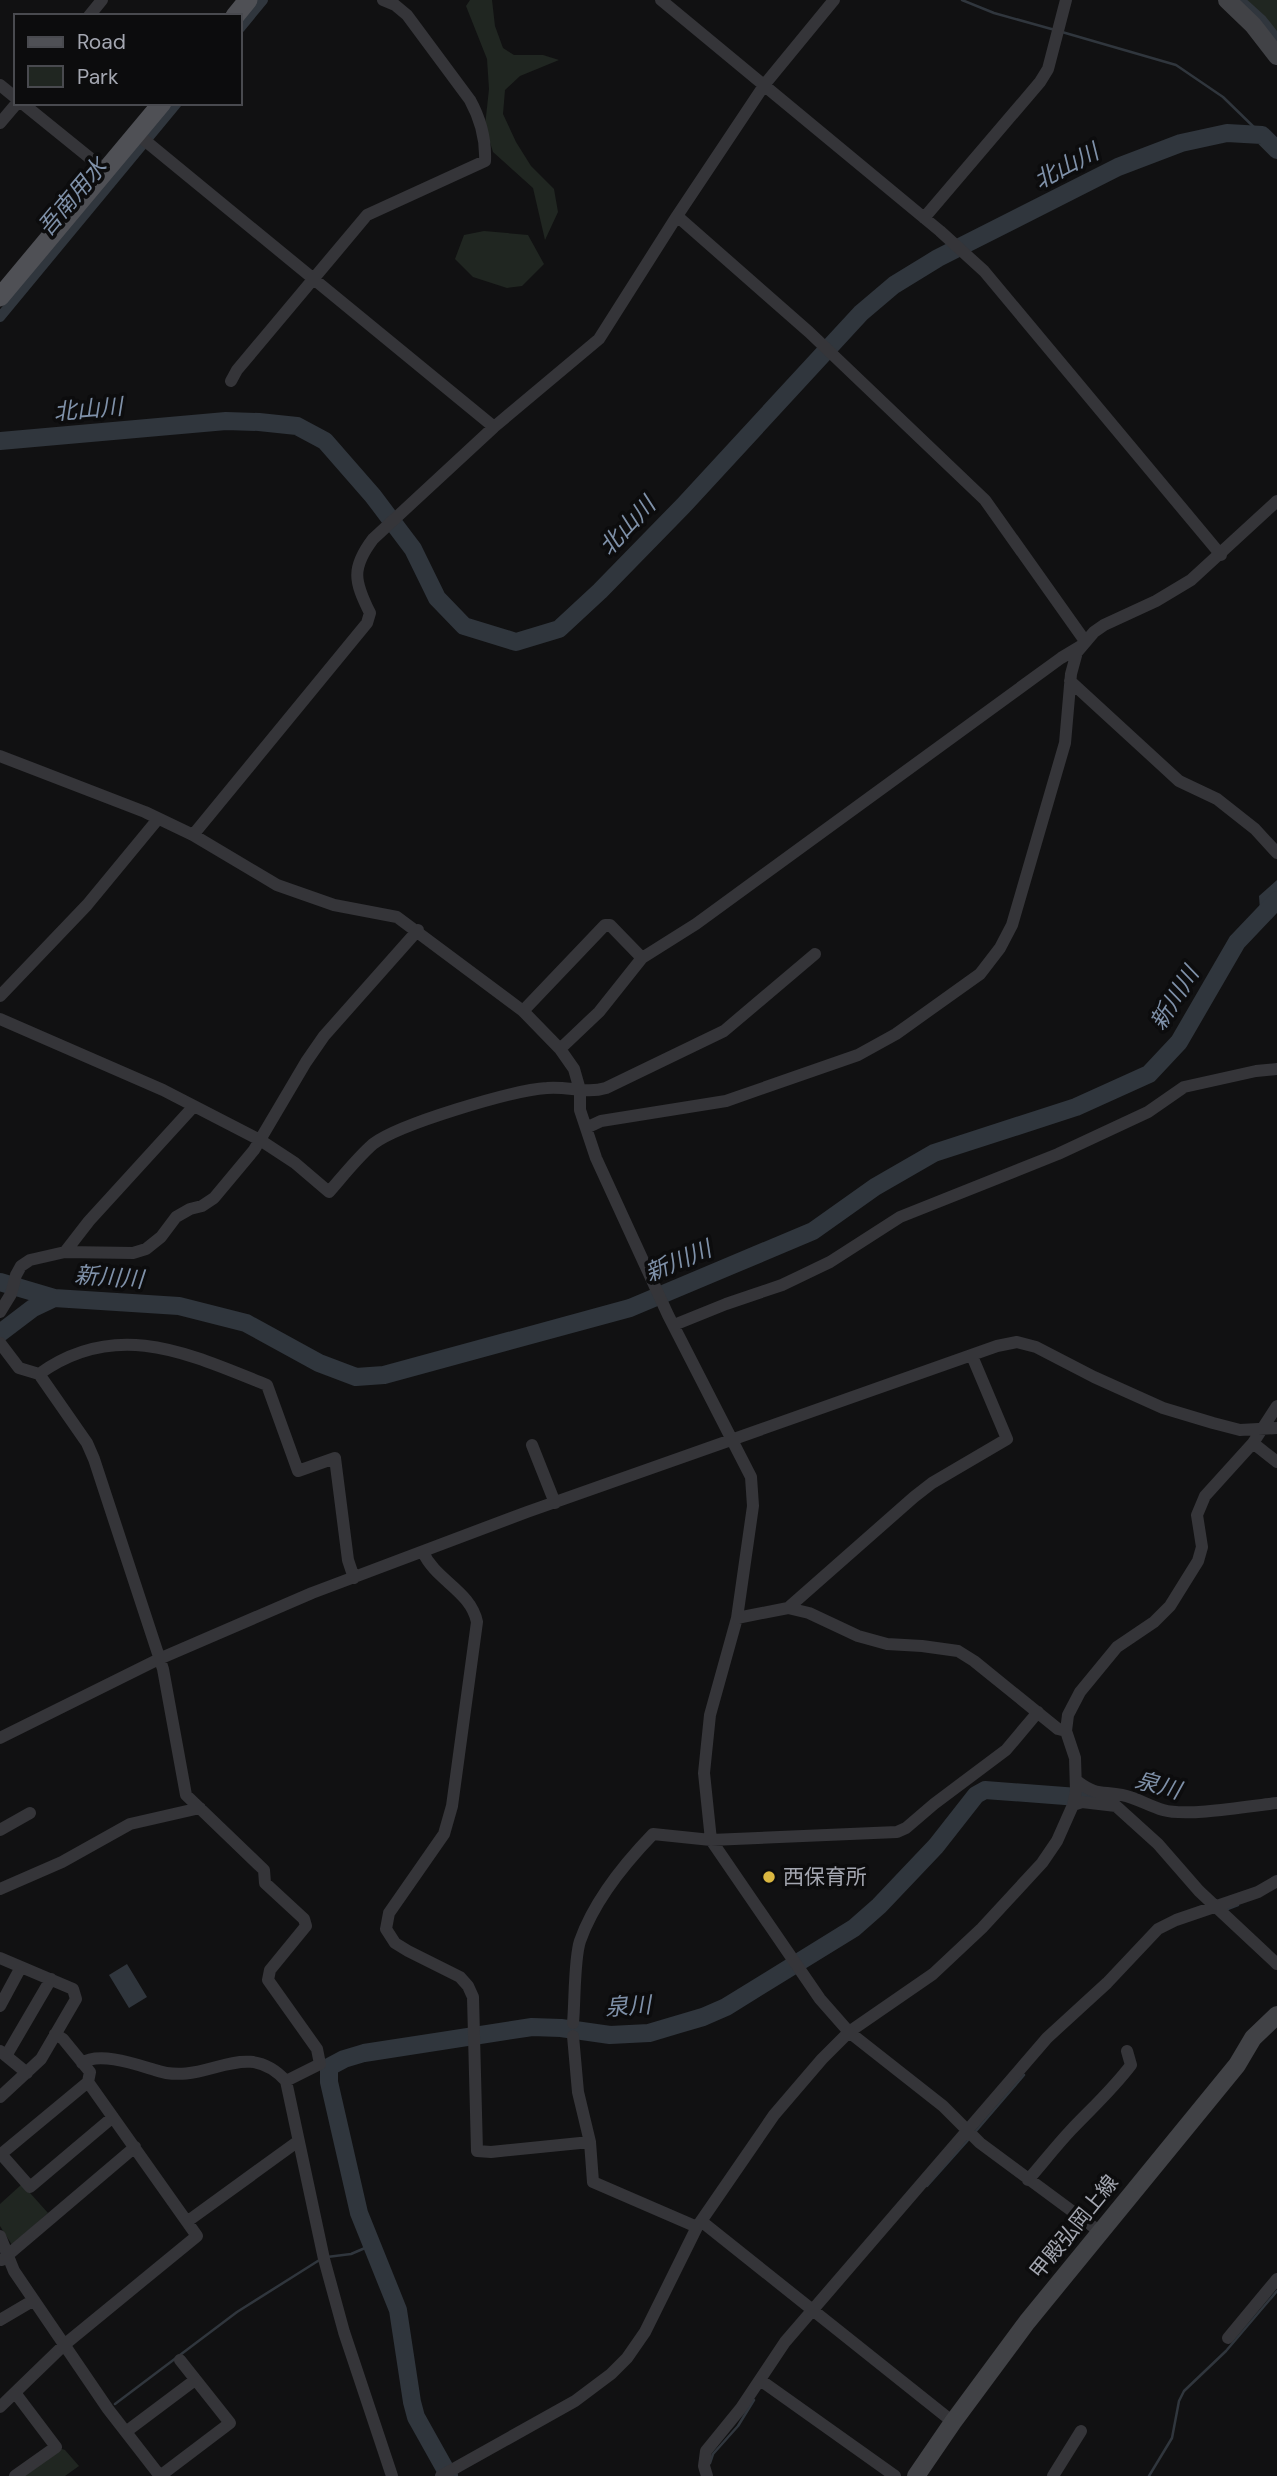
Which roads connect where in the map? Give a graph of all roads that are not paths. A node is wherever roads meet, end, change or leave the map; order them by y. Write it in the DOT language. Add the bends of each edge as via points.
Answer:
graph roads {
  1 [pos="102,0"];
  2 [pos="248,0"];
  3 [pos="383,0"];
  4 [pos="661,0"];
  5 [pos="834,0"];
  6 [pos="1066,0"];
  7 [pos="1227,0"];
  8 [pos="91,14"];
  9 [pos="237,14"];
  10 [pos="1277,56"];
  11 [pos="765,84"];
  12 [pos="0,85"];
  13 [pos="14,96"];
  14 [pos="15,105"];
  15 [pos="24,105"];
  16 [pos="161,105"];
  17 [pos="0,123"];
  18 [pos="142,139"];
  19 [pos="106,171"];
  20 [pos="677,216"];
  21 [pos="924,218"];
  22 [pos="314,280"];
  23 [pos="0,297"];
  24 [pos="231,381"];
  25 [pos="494,426"];
  26 [pos="1277,501"];
  27 [pos="1221,555"];
  28 [pos="1083,644"];
  29 [pos="1070,681"];
  30 [pos="0,757"];
  31 [pos="158,819"];
  32 [pos="192,835"];
  33 [pos="1277,853"];
  34 [pos="418,930"];
  35 [pos="815,954"];
  36 [pos="642,958"];
  37 [pos="0,996"];
  38 [pos="523,1012"];
  39 [pos="0,1019"];
  40 [pos="560,1049"];
  41 [pos="1277,1069"];
  42 [pos="580,1090"];
  43 [pos="194,1106"];
  44 [pos="586,1128"];
  45 [pos="260,1140"];
  46 [pos="65,1252"];
  47 [pos="0,1312"];
  48 [pos="671,1320"];
  49 [pos="1,1343"];
  50 [pos="972,1356"];
  51 [pos="39,1374"];
  52 [pos="1277,1406"];
  53 [pos="1277,1429"];
  54 [pos="1263,1430"];
  55 [pos="734,1440"];
  56 [pos="1253,1443"];
  57 [pos="532,1445"];
  58 [pos="1277,1462"];
  59 [pos="555,1503"];
  60 [pos="423,1552"];
  61 [pos="354,1578"];
  62 [pos="788,1608"];
  63 [pos="737,1619"];
  64 [pos="159,1659"];
  65 [pos="1038,1712"];
  66 [pos="1066,1731"];
  67 [pos="0,1738"];
  68 [pos="1075,1795"];
  69 [pos="1277,1803"];
  70 [pos="200,1808"];
  71 [pos="30,1813"];
  72 [pos="0,1830"];
  73 [pos="711,1840"];
  74 [pos="1277,1881"];
  75 [pos="0,1889"];
  76 [pos="1221,1911"];
  77 [pos="0,1958"];
  78 [pos="1277,1964"];
  79 [pos="21,1967"];
  80 [pos="51,1979"];
  81 [pos="0,2006"];
  82 [pos="1277,2015"];
  83 [pos="849,2032"];
  84 [pos="55,2034"];
  85 [pos="1128,2051"];
  86 [pos="1,2052"];
  87 [pos="82,2063"];
  88 [pos="27,2073"];
  89 [pos="286,2081"];
  90 [pos="88,2082"];
  91 [pos="0,2097"];
  92 [pos="113,2117"];
  93 [pos="973,2136"];
  94 [pos="297,2142"];
  95 [pos="590,2142"];
  96 [pos="135,2147"];
  97 [pos="1,2154"];
  98 [pos="1028,2180"];
  99 [pos="188,2221"];
  100 [pos="699,2224"];
  101 [pos="1099,2231"];
  102 [pos="0,2236"];
  103 [pos="4,2259"];
  104 [pos="1277,2279"];
  105 [pos="34,2300"];
  106 [pos="815,2312"];
  107 [pos="0,2320"];
  108 [pos="1228,2338"];
  109 [pos="64,2345"];
  110 [pos="180,2360"];
  111 [pos="195,2380"];
  112 [pos="765,2383"];
  113 [pos="16,2394"];
  114 [pos="0,2407"];
  115 [pos="953,2422"];
  116 [pos="127,2431"];
  117 [pos="1081,2431"];
  118 [pos="446,2473"];
  119 [pos="15,2476"];
  120 [pos="160,2476"];
  121 [pos="392,2476"];
  122 [pos="710,2476"];
  123 [pos="895,2476"];
  124 [pos="916,2476"];
  125 [pos="1053,2476"];
  1 -- 8 [label="street"];
  2 -- 9 [label="main road"];
  3 -- 22 [label="street" via="407,15 470,100 483,133 485,161 371,211"];
  4 -- 11 [label="street"];
  5 -- 11 [label="street"];
  6 -- 21 [label="street" via="1048,69 1040,82"];
  7 -- 10 [label="main road"];
  11 -- 20 [label="street"];
  11 -- 21 [label="street"];
  12 -- 13 [label="street"];
  14 -- 17 [label="street"];
  15 -- 19 [label="street"];
  16 -- 18 [label="main road"];
  18 -- 19 [label="main road"];
  18 -- 22 [label="street"];
  19 -- 23 [label="main road"];
  20 -- 25 [label="street" via="599,339"];
  20 -- 28 [label="street" via="809,332 985,500"];
  21 -- 27 [label="street" via="984,271"];
  22 -- 24 [label="street"];
  22 -- 25 [label="street"];
  25 -- 32 [label="street" via="360,555 356,569 370,613 367,623"];
  26 -- 27 [label="street"];
  27 -- 28 [label="street" via="1172,593 1104,625"];
  28 -- 29 [label="street"];
  28 -- 36 [label="street" via="696,924"];
  29 -- 33 [label="street" via="1179,781 1217,799"];
  29 -- 44 [label="street" via="1065,743 1012,925 980,974 896,1034 858,1055 726,1101 601,1121"];
  30 -- 31 [label="street"];
  31 -- 32 [label="street"];
  31 -- 37 [label="street" via="87,905"];
  32 -- 34 [label="street" via="277,885 334,905 397,917"];
  34 -- 38 [label="street"];
  34 -- 45 [label="street" via="324,1036"];
  35 -- 42 [label="street" via="724,1031 606,1088"];
  36 -- 38 [label="street" via="606,925"];
  36 -- 40 [label="street" via="599,1012"];
  38 -- 40 [label="street"];
  39 -- 43 [label="street"];
  40 -- 42 [label="street" via="574,1069"];
  41 -- 48 [label="street" via="1184,1087 1148,1112 1058,1154 900,1217 830,1262 782,1285"];
  42 -- 44 [label="street"];
  42 -- 45 [label="street" via="548,1087 509,1094 390,1133 372,1145 329,1192"];
  43 -- 45 [label="street"];
  43 -- 46 [label="street"];
  44 -- 48 [label="street"];
  45 -- 46 [label="street" via="214,1198 176,1217 146,1249 133,1253"];
  46 -- 47 [label="street" via="21,1266"];
  48 -- 55 [label="street"];
  49 -- 51 [label="street" via="19,1368"];
  50 -- 54 [label="street" via="1017,1342 1163,1408 1240,1430"];
  50 -- 55 [label="street"];
  50 -- 62 [label="street" via="1007,1439 932,1483"];
  51 -- 61 [label="street" via="70,1356 102,1346 149,1345 187,1354 267,1385 298,1471 335,1458"];
  51 -- 64 [label="street" via="94,1459"];
  52 -- 54 [label="street"];
  53 -- 54 [label="street"];
  54 -- 56 [label="street"];
  55 -- 59 [label="street"];
  55 -- 63 [label="street" via="754,1488"];
  56 -- 58 [label="street"];
  56 -- 66 [label="street" via="1205,1496 1197,1515 1200,1554 1170,1606 1103,1661 1080,1692 1068,1715"];
  57 -- 59 [label="street"];
  59 -- 60 [label="street"];
  60 -- 61 [label="street"];
  60 -- 95 [label="street" via="435,1571 468,1600 477,1622 444,1835 389,1913 386,1929 395,1942 468,1986 477,2151"];
  61 -- 64 [label="street"];
  62 -- 63 [label="street"];
  62 -- 65 [label="street" via="887,1644 958,1651"];
  63 -- 73 [label="street" via="710,1715 704,1773"];
  64 -- 67 [label="street"];
  64 -- 70 [label="street" via="183,1786"];
  65 -- 66 [label="street"];
  65 -- 73 [label="street" via="1006,1751 897,1832"];
  66 -- 68 [label="street" via="1074,1758"];
  68 -- 69 [label="street" via="1120,1794 1180,1812"];
  68 -- 76 [label="street" via="1082,1802 1116,1806"];
  68 -- 83 [label="street" via="1057,1842 982,1928 933,1974"];
  70 -- 75 [label="street" via="130,1824 62,1862"];
  70 -- 89 [label="street" via="264,1870 265,1883 304,1919 306,1926 270,1970 268,1980 317,2049 320,2064"];
  71 -- 72 [label="street"];
  73 -- 83 [label="street" via="820,1999"];
  73 -- 95 [label="street" via="653,1834 612,1880 580,1943 573,2030 578,2092"];
  74 -- 76 [label="street"];
  76 -- 78 [label="street"];
  76 -- 93 [label="street" via="1176,1920 1158,1929 1047,2038"];
  77 -- 79 [label="street"];
  79 -- 80 [label="street"];
  79 -- 81 [label="street"];
  80 -- 84 [label="street" via="73,1989 76,1999"];
  80 -- 86 [label="street"];
  82 -- 101 [label="main road, 甲殿弘岡上線" via="1253,2038 1237,2065"];
  83 -- 93 [label="street" via="943,2106"];
  83 -- 100 [label="street" via="774,2115"];
  84 -- 87 [label="street"];
  84 -- 88 [label="street"];
  85 -- 98 [label="street" via="1131,2065"];
  86 -- 88 [label="street"];
  87 -- 89 [label="street" via="87,2059 116,2060 181,2076 252,2061 274,2068"];
  87 -- 90 [label="street" via="90,2072"];
  88 -- 91 [label="street"];
  89 -- 94 [label="street"];
  90 -- 92 [label="street"];
  90 -- 97 [label="street"];
  92 -- 96 [label="street"];
  92 -- 97 [label="street" via="30,2187"];
  93 -- 98 [label="street"];
  93 -- 106 [label="street"];
  94 -- 99 [label="street"];
  94 -- 121 [label="street" via="344,2332"];
  95 -- 100 [label="street" via="593,2182"];
  96 -- 99 [label="street"];
  96 -- 103 [label="street"];
  98 -- 101 [label="street"];
  99 -- 109 [label="street" via="197,2236"];
  100 -- 106 [label="street"];
  100 -- 118 [label="street" via="645,2332 619,2366 575,2401"];
  101 -- 115 [label="main road, 甲殿弘岡上線"];
  102 -- 103 [label="street"];
  103 -- 105 [label="street"];
  104 -- 108 [label="street"];
  105 -- 107 [label="street"];
  105 -- 109 [label="street"];
  106 -- 112 [label="street" via="785,2342"];
  106 -- 115 [label="street"];
  109 -- 113 [label="street"];
  109 -- 116 [label="street"];
  110 -- 111 [label="street"];
  111 -- 116 [label="street"];
  111 -- 120 [label="street" via="230,2423"];
  112 -- 122 [label="street" via="706,2451 704,2466"];
  112 -- 123 [label="street"];
  113 -- 114 [label="street"];
  113 -- 119 [label="street" via="56,2446"];
  115 -- 124 [label="main road, 甲殿弘岡上線"];
  116 -- 120 [label="street"];
  117 -- 125 [label="street"];
}
